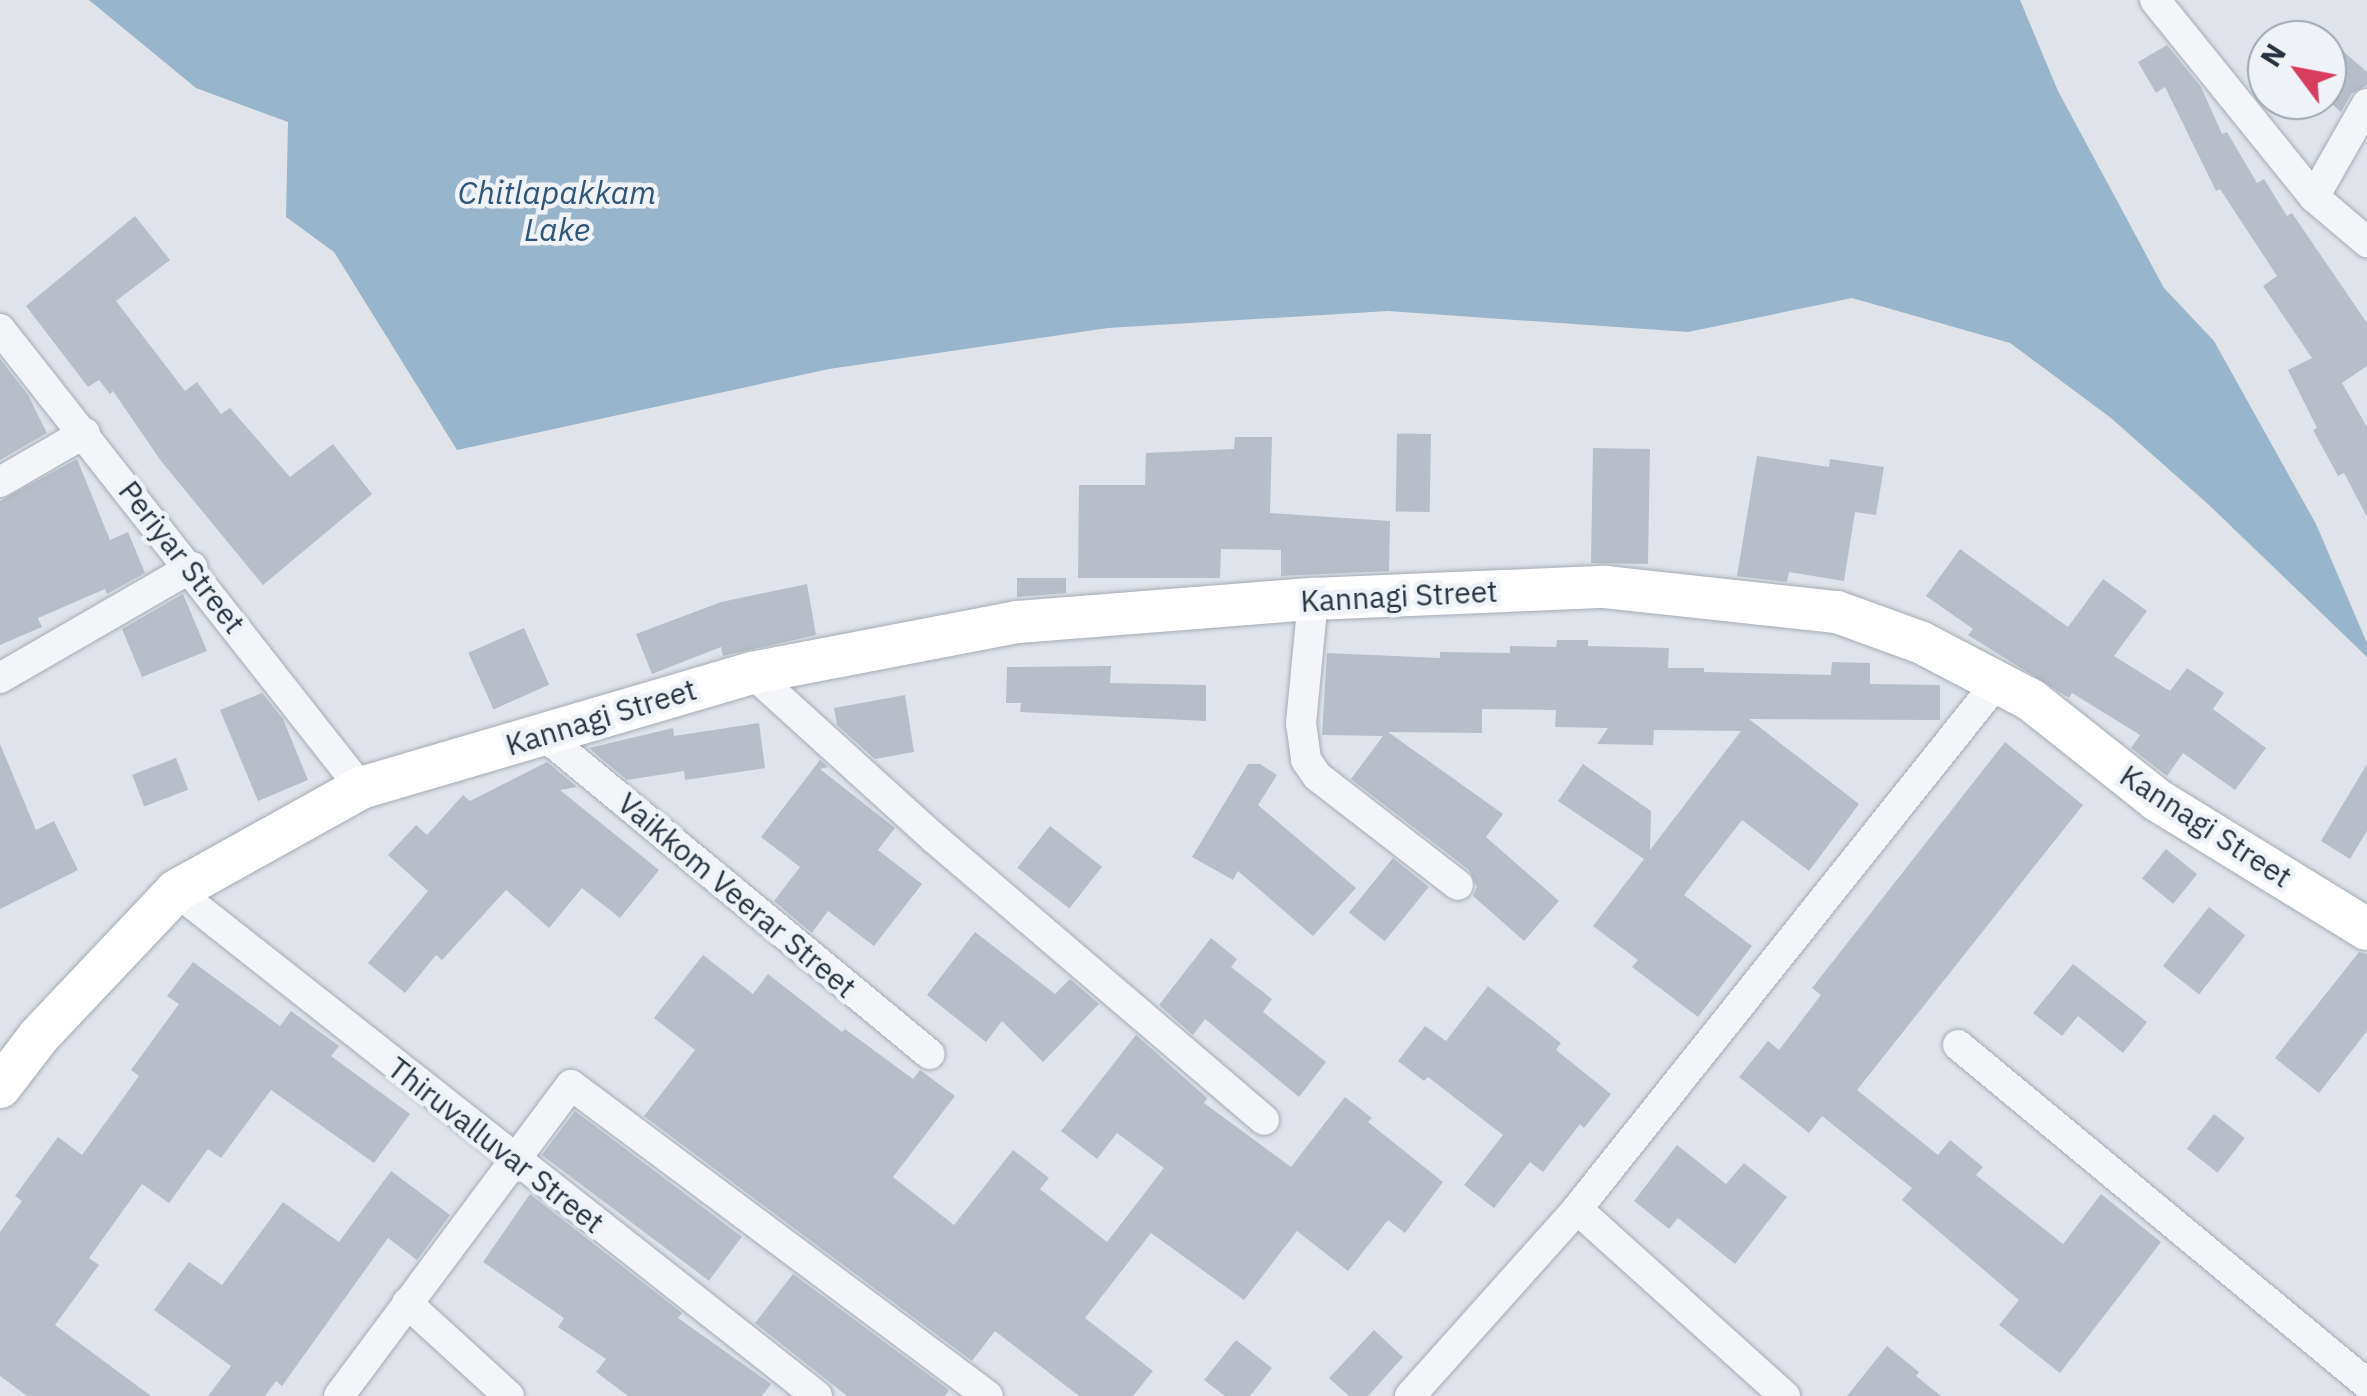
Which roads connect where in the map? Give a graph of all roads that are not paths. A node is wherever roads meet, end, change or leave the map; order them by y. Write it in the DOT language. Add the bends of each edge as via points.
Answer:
graph roads {
  1 [pos="2154,0"];
  2 [pos="2367,104"];
  3 [pos="2314,197"];
  4 [pos="2367,242"];
  5 [pos="0,329"];
  6 [pos="85,433"];
  7 [pos="0,482"];
  8 [pos="192,567"];
  9 [pos="1314,599"];
  10 [pos="752,673"];
  11 [pos="0,678"];
  12 [pos="1995,684"];
  13 [pos="545,736"];
  14 [pos="361,788"];
  15 [pos="1458,885"];
  16 [pos="176,892"];
  17 [pos="2367,929"];
  18 [pos="1958,1045"];
  19 [pos="929,1054"];
  20 [pos="0,1087"];
  21 [pos="1264,1120"];
  22 [pos="512,1159"];
  23 [pos="1577,1209"];
  24 [pos="406,1303"];
  25 [pos="2367,1384"];
  26 [pos="339,1396"];
  27 [pos="509,1396"];
  28 [pos="817,1396"];
  29 [pos="988,1396"];
  30 [pos="1410,1396"];
  31 [pos="1785,1396"];
  1 -- 3 [label="street"];
  2 -- 3 [label="street"];
  3 -- 4 [label="street"];
  5 -- 6 [label="street, Periyar Street"];
  6 -- 7 [label="street"];
  6 -- 8 [label="street, Periyar Street"];
  8 -- 11 [label="street"];
  8 -- 14 [label="street, Periyar Street"];
  9 -- 10 [label="street, Kannagi Street" via="1018,622"];
  9 -- 12 [label="street, Kannagi Street" via="1605,587 1838,612 1922,643"];
  9 -- 15 [label="street" via="1301,723 1306,760 1317,776"];
  10 -- 13 [label="street, Kannagi Street"];
  10 -- 21 [label="street"];
  12 -- 17 [label="street, Kannagi Street" via="2031,700 2157,800"];
  12 -- 23 [label="street"];
  13 -- 14 [label="street, Kannagi Street"];
  13 -- 19 [label="street, Vaikkom Veerar Street"];
  14 -- 16 [label="street, Kannagi Street"];
  16 -- 20 [label="street, Kannagi Street" via="39,1036"];
  16 -- 22 [label="street, Thiruvalluvar Street"];
  18 -- 25 [label="street"];
  22 -- 24 [label="street"];
  22 -- 28 [label="street, Thiruvalluvar Street"];
  22 -- 29 [label="street" via="571,1085"];
  23 -- 30 [label="street"];
  23 -- 31 [label="street"];
  24 -- 26 [label="street"];
  24 -- 27 [label="street"];
}
